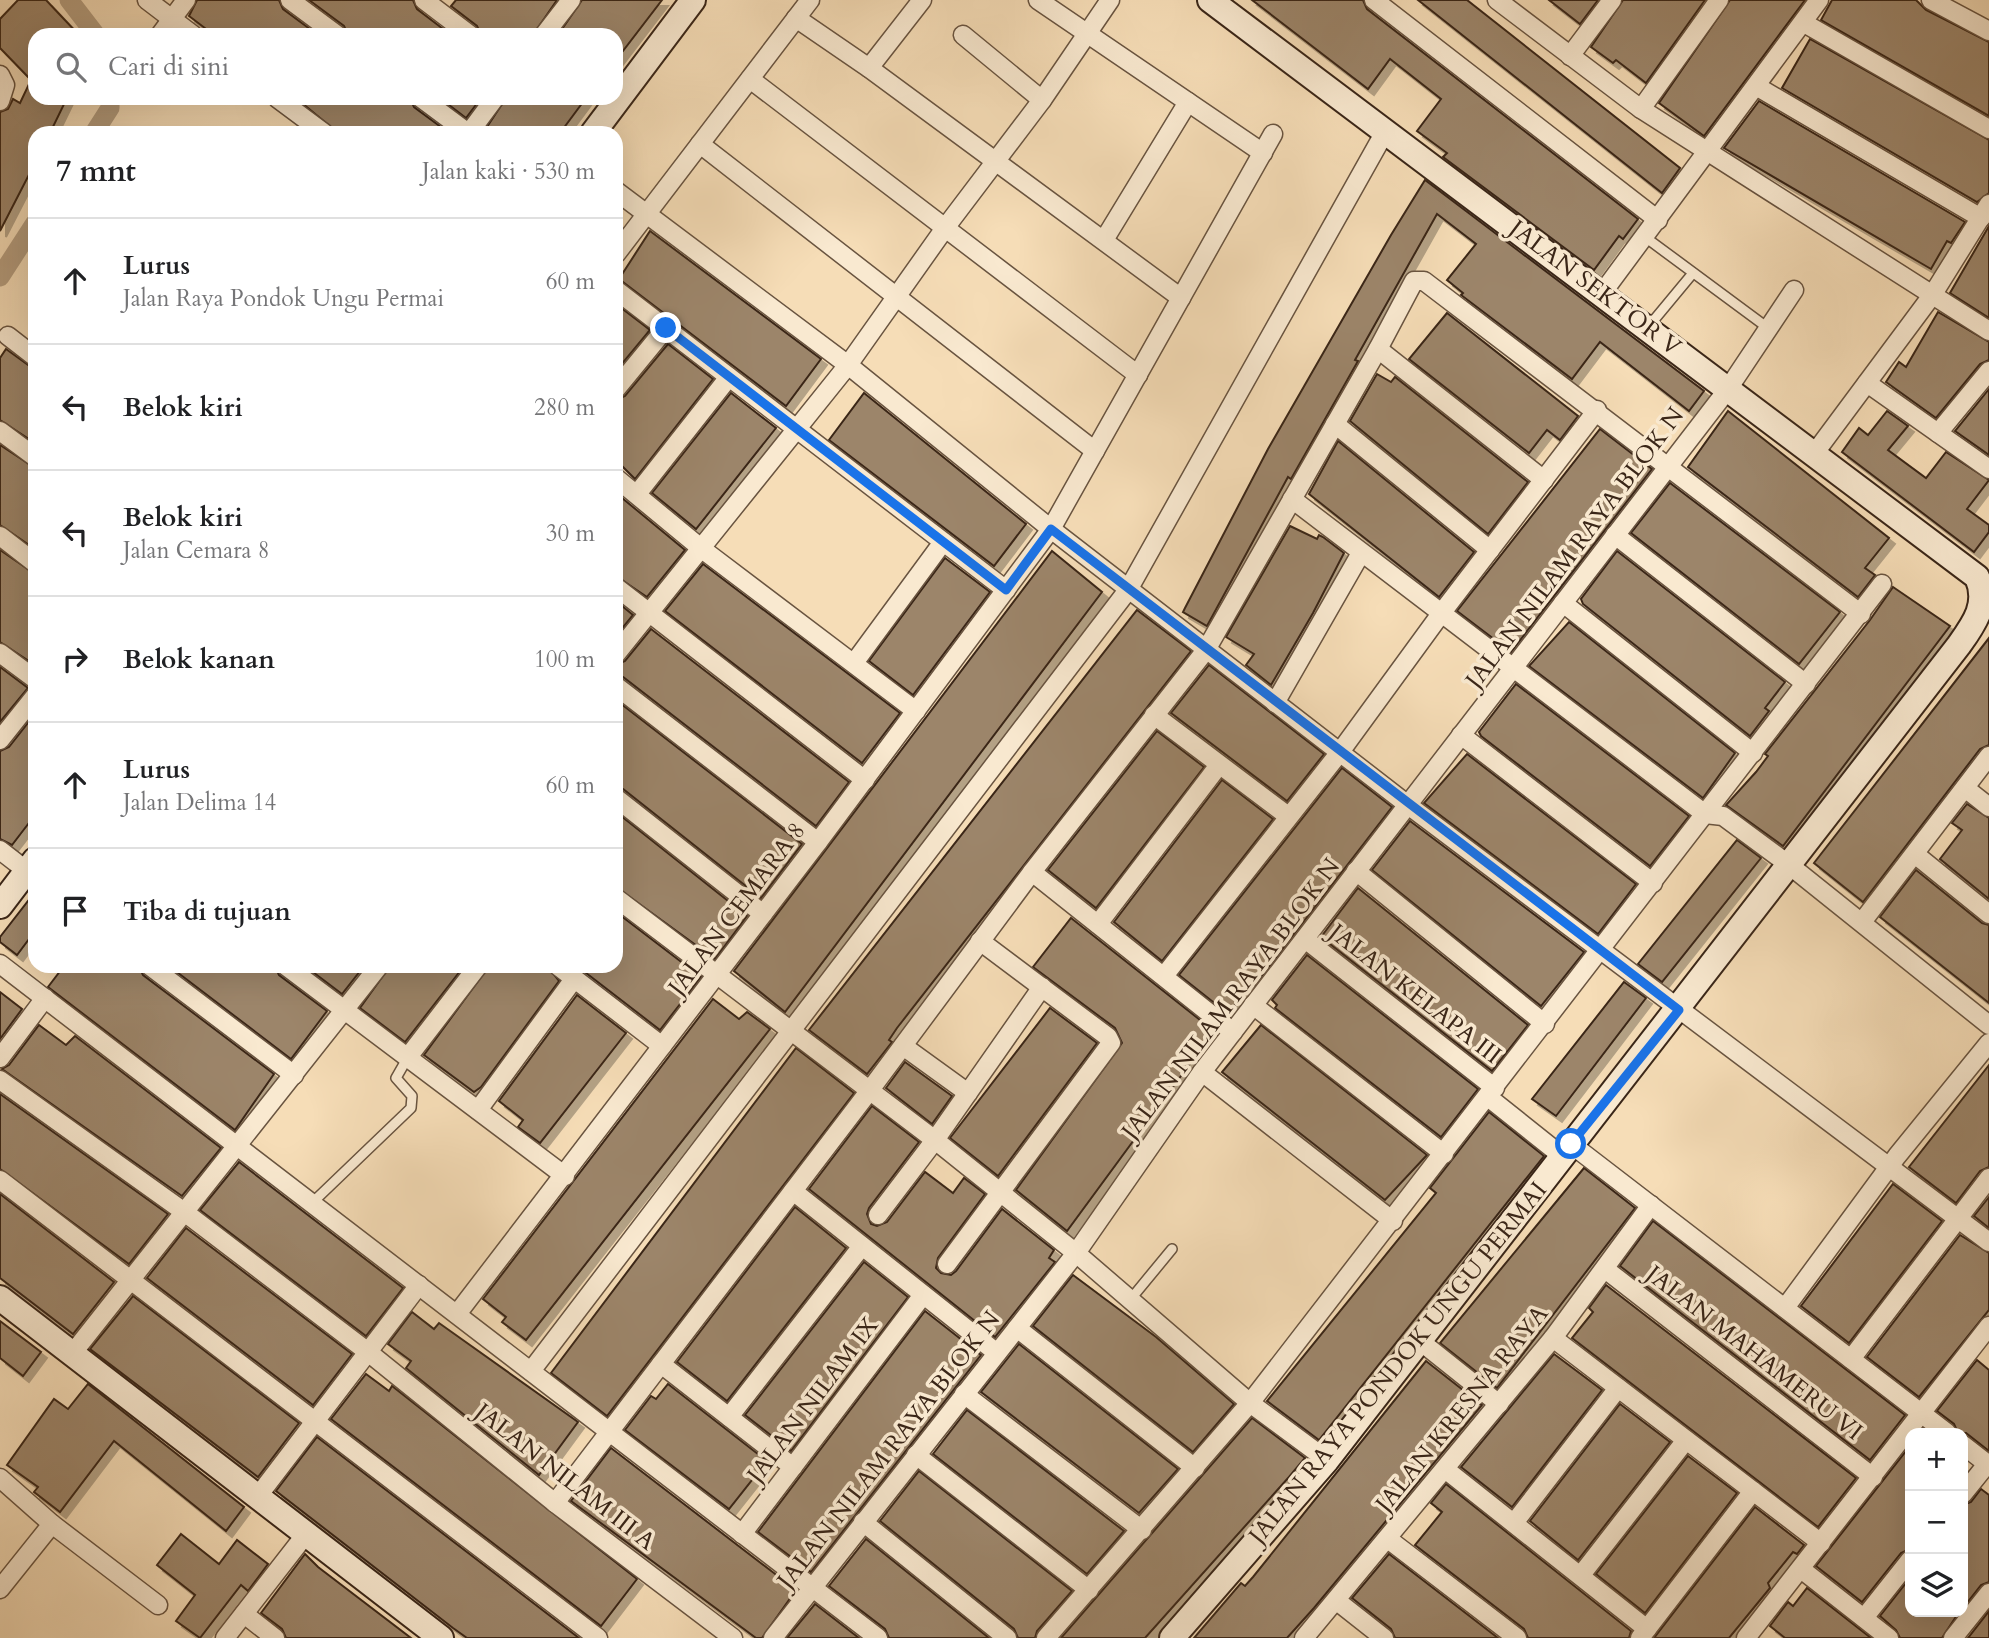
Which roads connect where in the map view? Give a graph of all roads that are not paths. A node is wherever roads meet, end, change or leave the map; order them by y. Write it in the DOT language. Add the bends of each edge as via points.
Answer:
graph roads {
  1 [pos="147,0"];
  2 [pos="186,0"];
  3 [pos="290,0"];
  4 [pos="424,0"];
  5 [pos="571,0"];
  6 [pos="693,0"];
  7 [pos="810,0"];
  8 [pos="922,0"];
  9 [pos="1038,0"];
  10 [pos="1110,0"];
  11 [pos="1210,0"];
  12 [pos="1374,0"];
  13 [pos="1612,0"];
  14 [pos="1719,0"];
  15 [pos="1819,0"];
  16 [pos="1931,0"];
  17 [pos="1501,1"];
  18 [pos="796,18"];
  19 [pos="171,19"];
  20 [pos="1804,23"];
  21 [pos="165,28"];
  22 [pos="183,28"];
  23 [pos="328,28"];
  24 [pos="461,28"];
  25 [pos="549,28"];
  26 [pos="1989,31"];
  27 [pos="1087,33"];
  28 [pos="963,35"];
  29 [pos="1570,56"];
  30 [pos="869,68"];
  31 [pos="750,79"];
  32 [pos="1756,86"];
  33 [pos="623,93"];
  34 [pos="1042,100"];
  35 [pos="1188,102"];
  36 [pos="286,105"];
  37 [pos="431,105"];
  38 [pos="490,105"];
  39 [pos="614,105"];
  40 [pos="1641,109"];
  41 [pos="315,126"];
  42 [pos="459,126"];
  43 [pos="474,126"];
  44 [pos="598,126"];
  45 [pos="1989,129"];
  46 [pos="1386,130"];
  47 [pos="1273,134"];
  48 [pos="700,144"];
  49 [pos="1263,153"];
  50 [pos="1700,161"];
  51 [pos="995,164"];
  52 [pos="623,197"];
  53 [pos="1985,211"];
  54 [pos="646,215"];
  55 [pos="1658,220"];
  56 [pos="945,228"];
  57 [pos="1645,237"];
  58 [pos="1104,240"];
  59 [pos="623,245"];
  60 [pos="1693,273"];
  61 [pos="1794,290"];
  62 [pos="1603,292"];
  63 [pos="1933,294"];
  64 [pos="623,295"];
  65 [pos="898,296"];
  66 [pos="1181,298"];
  67 [pos="1648,327"];
  68 [pos="666,328"];
  69 [pos="1768,328"];
  70 [pos="1989,331"];
  71 [pos="8,336"];
  72 [pos="1378,349"];
  73 [pos="28,352"];
  74 [pos="848,365"];
  75 [pos="1989,371"];
  76 [pos="1138,374"];
  77 [pos="729,377"];
  78 [pos="623,380"];
  79 [pos="1867,383"];
  80 [pos="1728,388"];
  81 [pos="1597,410"];
  82 [pos="1335,424"];
  83 [pos="794,430"];
  84 [pos="0,431"];
  85 [pos="1938,433"];
  86 [pos="28,452"];
  87 [pos="1095,452"];
  88 [pos="1814,454"];
  89 [pos="1669,466"];
  90 [pos="1989,469"];
  91 [pos="1544,480"];
  92 [pos="623,483"];
  93 [pos="637,494"];
  94 [pos="1292,499"];
  95 [pos="1051,529"];
  96 [pos="1615,535"];
  97 [pos="0,536"];
  98 [pos="943,542"];
  99 [pos="702,549"];
  100 [pos="1490,550"];
  101 [pos="1361,553"];
  102 [pos="28,558"];
  103 [pos="1983,577"];
  104 [pos="1882,584"];
  105 [pos="1006,590"];
  106 [pos="1128,590"];
  107 [pos="623,592"];
  108 [pos="1563,603"];
  109 [pos="648,612"];
  110 [pos="1860,614"];
  111 [pos="1440,615"];
  112 [pos="1981,623"];
  113 [pos="623,645"];
  114 [pos="1206,650"];
  115 [pos="0,653"];
  116 [pos="854,663"];
  117 [pos="1513,669"];
  118 [pos="28,674"];
  119 [pos="1806,684"];
  120 [pos="623,691"];
  121 [pos="1275,703"];
  122 [pos="28,705"];
  123 [pos="916,711"];
  124 [pos="1154,715"];
  125 [pos="1461,735"];
  126 [pos="0,740"];
  127 [pos="1340,752"];
  128 [pos="1753,753"];
  129 [pos="1989,756"];
  130 [pos="1219,765"];
  131 [pos="865,780"];
  132 [pos="1965,788"];
  133 [pos="623,804"];
  134 [pos="1408,805"];
  135 [pos="1989,807"];
  136 [pos="1705,814"];
  137 [pos="1288,816"];
  138 [pos="818,842"];
  139 [pos="0,850"];
  140 [pos="1916,855"];
  141 [pos="28,864"];
  142 [pos="1788,864"];
  143 [pos="28,870"];
  144 [pos="1032,872"];
  145 [pos="1356,872"];
  146 [pos="1653,883"];
  147 [pos="623,903"];
  148 [pos="0,906"];
  149 [pos="763,914"];
  150 [pos="1989,914"];
  151 [pos="1862,922"];
  152 [pos="1098,924"];
  153 [pos="1305,939"];
  154 [pos="981,942"];
  155 [pos="1600,952"];
  156 [pos="0,964"];
  157 [pos="159,973"];
  158 [pos="295,973"];
  159 [pos="374,973"];
  160 [pos="473,973"];
  161 [pos="567,973"];
  162 [pos="716,976"];
  163 [pos="1164,976"];
  164 [pos="574,979"];
  165 [pos="1042,987"];
  166 [pos="45,998"];
  167 [pos="1254,1006"];
  168 [pos="345,1010"];
  169 [pos="1679,1010"];
  170 [pos="1545,1024"];
  171 [pos="1989,1024"];
  172 [pos="791,1032"];
  173 [pos="1233,1032"];
  174 [pos="1989,1043"];
  175 [pos="662,1046"];
  176 [pos="903,1046"];
  177 [pos="408,1057"];
  178 [pos="0,1058"];
  179 [pos="1202,1072"];
  180 [pos="294,1075"];
  181 [pos="0,1080"];
  182 [pos="870,1090"];
  183 [pos="968,1093"];
  184 [pos="1492,1093"];
  185 [pos="478,1110"];
  186 [pos="935,1140"];
  187 [pos="236,1144"];
  188 [pos="1567,1150"];
  189 [pos="1444,1154"];
  190 [pos="1890,1165"];
  191 [pos="565,1175"];
  192 [pos="1989,1178"];
  193 [pos="0,1180"];
  194 [pos="793,1191"];
  195 [pos="1002,1193"];
  196 [pos="312,1203"];
  197 [pos="1651,1205"];
  198 [pos="183,1211"];
  199 [pos="878,1215"];
  200 [pos="1958,1219"];
  201 [pos="1393,1221"];
  202 [pos="1989,1242"];
  203 [pos="862,1246"];
  204 [pos="1172,1249"];
  205 [pos="1076,1253"];
  206 [pos="947,1264"];
  207 [pos="1605,1269"];
  208 [pos="131,1279"];
  209 [pos="419,1285"];
  210 [pos="923,1295"];
  211 [pos="0,1298"];
  212 [pos="1130,1300"];
  213 [pos="1785,1308"];
  214 [pos="457,1314"];
  215 [pos="1989,1326"];
  216 [pos="1017,1328"];
  217 [pos="1553,1338"];
  218 [pos="1420,1341"];
  219 [pos="1983,1348"];
  220 [pos="368,1352"];
  221 [pos="997,1353"];
  222 [pos="72,1354"];
  223 [pos="1851,1359"];
  224 [pos="661,1364"];
  225 [pos="531,1371"];
  226 [pos="1618,1388"];
  227 [pos="964,1394"];
  228 [pos="1250,1402"];
  229 [pos="1499,1404"];
  230 [pos="1923,1414"];
  231 [pos="729,1417"];
  232 [pos="317,1421"];
  233 [pos="1941,1428"];
  234 [pos="610,1432"];
  235 [pos="1686,1440"];
  236 [pos="1968,1449"];
  237 [pos="916,1455"];
  238 [pos="1327,1460"];
  239 [pos="1988,1464"];
  240 [pos="793,1467"];
  241 [pos="1195,1468"];
  242 [pos="1445,1469"];
  243 [pos="1873,1477"];
  244 [pos="0,1478"];
  245 [pos="1753,1491"];
  246 [pos="1966,1491"];
  247 [pos="258,1496"];
  248 [pos="555,1503"];
  249 [pos="863,1522"];
  250 [pos="1514,1523"];
  251 [pos="52,1524"];
  252 [pos="1142,1530"];
  253 [pos="306,1534"];
  254 [pos="742,1534"];
  255 [pos="1388,1539"];
  256 [pos="1821,1543"];
  257 [pos="1905,1566"];
  258 [pos="1801,1569"];
  259 [pos="1581,1575"];
  260 [pos="812,1587"];
  261 [pos="0,1590"];
  262 [pos="1089,1590"];
  263 [pos="1989,1593"];
  264 [pos="1337,1601"];
  265 [pos="158,1605"];
  266 [pos="244,1614"];
  267 [pos="1864,1618"];
  268 [pos="1643,1634"];
  269 [pos="225,1638"];
  270 [pos="275,1638"];
  271 [pos="441,1638"];
  272 [pos="598,1638"];
  273 [pos="733,1638"];
  274 [pos="773,1638"];
  275 [pos="878,1638"];
  276 [pos="1007,1638"];
  277 [pos="1046,1638"];
  278 [pos="1172,1638"];
  279 [pos="1304,1638"];
  280 [pos="1384,1638"];
  281 [pos="1517,1638"];
  282 [pos="1747,1638"];
  283 [pos="1889,1638"];
  284 [pos="1953,1638"];
  1 -- 19 [label="street"];
  2 -- 19 [label="street"];
  3 -- 23 [label="street"];
  4 -- 24 [label="street"];
  5 -- 25 [label="street"];
  6 -- 33 [label="street"];
  7 -- 18 [label="street"];
  8 -- 30 [label="street"];
  9 -- 27 [label="street"];
  10 -- 27 [label="street"];
  11 -- 46 [label="street, JALAN SEKTOR V"];
  12 -- 55 [label="street"];
  13 -- 29 [label="street"];
  14 -- 40 [label="street"];
  15 -- 20 [label="street"];
  16 -- 26 [label="street"];
  17 -- 29 [label="street"];
  18 -- 30 [label="street"];
  18 -- 31 [label="street"];
  19 -- 21 [label="street"];
  19 -- 22 [label="street"];
  20 -- 32 [label="street"];
  20 -- 45 [label="street"];
  27 -- 34 [label="street"];
  27 -- 35 [label="street"];
  28 -- 34 [label="street"];
  29 -- 40 [label="street"];
  30 -- 51 [label="street"];
  31 -- 48 [label="street"];
  31 -- 56 [label="street"];
  32 -- 50 [label="street"];
  32 -- 53 [label="street"];
  34 -- 51 [label="street"];
  35 -- 49 [label="street"];
  35 -- 58 [label="street"];
  36 -- 41 [label="street"];
  37 -- 42 [label="street"];
  38 -- 43 [label="street"];
  39 -- 44 [label="street"];
  40 -- 50 [label="street"];
  46 -- 62 [label="street, JALAN SEKTOR V"];
  46 -- 106 [label="street"];
  47 -- 49 [label="street, JALAN CEMARA 8"];
  48 -- 54 [label="street"];
  48 -- 65 [label="street"];
  49 -- 66 [label="street, JALAN CEMARA 8"];
  50 -- 55 [label="street"];
  50 -- 63 [label="street"];
  51 -- 56 [label="street"];
  51 -- 58 [label="street"];
  52 -- 54 [label="street"];
  53 -- 63 [label="street"];
  54 -- 59 [label="street"];
  54 -- 74 [label="street"];
  55 -- 57 [label="street"];
  56 -- 65 [label="street"];
  56 -- 76 [label="street"];
  57 -- 60 [label="lane"];
  57 -- 62 [label="street"];
  58 -- 66 [label="street"];
  60 -- 67 [label="lane"];
  60 -- 69 [label="lane"];
  61 -- 69 [label="street, JALAN NILAM RAYA BLOK N"];
  62 -- 67 [label="street, JALAN SEKTOR V"];
  63 -- 70 [label="street"];
  63 -- 79 [label="street"];
  64 -- 68 [label="street"];
  65 -- 74 [label="street"];
  65 -- 87 [label="street"];
  66 -- 76 [label="street, JALAN CEMARA 8"];
  67 -- 80 [label="street, JALAN SEKTOR V"];
  68 -- 77 [label="street"];
  68 -- 78 [label="street"];
  69 -- 80 [label="street, JALAN NILAM RAYA BLOK N"];
  71 -- 73 [label="street"];
  72 -- 81 [label="street" via="1410,283 1421,279"];
  72 -- 82 [label="street"];
  72 -- 91 [label="street"];
  74 -- 83 [label="street"];
  74 -- 95 [label="street"];
  75 -- 85 [label="street"];
  76 -- 87 [label="street, JALAN CEMARA 8"];
  77 -- 83 [label="street"];
  77 -- 93 [label="street"];
  79 -- 85 [label="street"];
  79 -- 88 [label="street"];
  80 -- 88 [label="street, JALAN SEKTOR V"];
  80 -- 89 [label="street, JALAN NILAM RAYA BLOK N"];
  81 -- 89 [label="street"];
  81 -- 91 [label="street"];
  82 -- 94 [label="street"];
  82 -- 100 [label="street"];
  83 -- 98 [label="street"];
  83 -- 99 [label="street"];
  84 -- 86 [label="street"];
  85 -- 90 [label="street"];
  87 -- 95 [label="street, JALAN CEMARA 8"];
  88 -- 103 [label="street, JALAN SEKTOR V"];
  89 -- 96 [label="street, JALAN NILAM RAYA BLOK N"];
  89 -- 110 [label="street"];
  91 -- 100 [label="street"];
  92 -- 93 [label="street"];
  93 -- 99 [label="street"];
  94 -- 101 [label="street"];
  94 -- 114 [label="street"];
  95 -- 105 [label="street, JALAN CEMARA 8"];
  95 -- 106 [label="street"];
  96 -- 108 [label="street, JALAN NILAM RAYA BLOK N"];
  96 -- 119 [label="street"];
  97 -- 102 [label="street"];
  98 -- 105 [label="street"];
  98 -- 116 [label="street"];
  99 -- 109 [label="street"];
  99 -- 116 [label="street"];
  100 -- 111 [label="street"];
  101 -- 111 [label="street"];
  101 -- 121 [label="street"];
  103 -- 112 [label="street, JALAN RAYA PONDOK UNGU PERMAI"];
  104 -- 110 [label="street"];
  105 -- 123 [label="street, JALAN CEMARA 8"];
  106 -- 114 [label="street"];
  106 -- 172 [label="street"];
  107 -- 109 [label="street"];
  108 -- 117 [label="street, JALAN NILAM RAYA BLOK N"];
  108 -- 128 [label="street"];
  109 -- 113 [label="street"];
  109 -- 131 [label="street"];
  110 -- 119 [label="street"];
  111 -- 117 [label="street"];
  111 -- 127 [label="street"];
  112 -- 142 [label="street, JALAN RAYA PONDOK UNGU PERMAI"];
  114 -- 121 [label="street"];
  114 -- 124 [label="street"];
  115 -- 118 [label="street"];
  116 -- 123 [label="street"];
  117 -- 125 [label="street, JALAN NILAM RAYA BLOK N"];
  117 -- 136 [label="street"];
  119 -- 128 [label="street"];
  120 -- 138 [label="street"];
  121 -- 127 [label="street"];
  122 -- 126 [label="street"];
  123 -- 131 [label="street, JALAN CEMARA 8"];
  124 -- 130 [label="street"];
  124 -- 144 [label="street"];
  125 -- 134 [label="street, JALAN NILAM RAYA BLOK N"];
  125 -- 146 [label="street"];
  127 -- 134 [label="street"];
  127 -- 137 [label="street"];
  128 -- 136 [label="street"];
  129 -- 132 [label="street"];
  130 -- 137 [label="street"];
  130 -- 152 [label="street"];
  131 -- 138 [label="street, JALAN CEMARA 8"];
  132 -- 135 [label="street"];
  132 -- 140 [label="street"];
  133 -- 149 [label="street"];
  134 -- 145 [label="street, JALAN NILAM RAYA BLOK N"];
  134 -- 155 [label="street"];
  136 -- 142 [label="street" via="1723,816"];
  136 -- 146 [label="street"];
  137 -- 163 [label="street"];
  138 -- 149 [label="street, JALAN CEMARA 8"];
  139 -- 141 [label="street"];
  140 -- 150 [label="street"];
  140 -- 151 [label="street"];
  142 -- 151 [label="street"];
  142 -- 169 [label="street, JALAN RAYA PONDOK UNGU PERMAI"];
  143 -- 148 [label="street"];
  144 -- 152 [label="street"];
  144 -- 154 [label="street"];
  145 -- 153 [label="street, JALAN NILAM RAYA BLOK N"];
  145 -- 170 [label="street"];
  146 -- 155 [label="street"];
  147 -- 162 [label="street"];
  149 -- 162 [label="street, JALAN CEMARA 8"];
  151 -- 171 [label="street"];
  152 -- 163 [label="street"];
  153 -- 167 [label="street, JALAN NILAM RAYA BLOK N"];
  153 -- 184 [label="street, JALAN KELAPA III"];
  154 -- 165 [label="street"];
  154 -- 176 [label="street"];
  155 -- 169 [label="street"];
  155 -- 170 [label="street"];
  156 -- 166 [label="street"];
  157 -- 180 [label="street"];
  158 -- 168 [label="street"];
  159 -- 168 [label="street"];
  160 -- 177 [label="street"];
  161 -- 164 [label="street"];
  162 -- 172 [label="street"];
  162 -- 175 [label="street, JALAN CEMARA 8"];
  163 -- 173 [label="street"];
  164 -- 175 [label="street"];
  164 -- 185 [label="street"];
  165 -- 183 [label="street"];
  165 -- 195 [label="street" via="1111,1043"];
  166 -- 178 [label="street"];
  166 -- 187 [label="street"];
  167 -- 173 [label="street, JALAN NILAM RAYA BLOK N"];
  167 -- 189 [label="street"];
  168 -- 177 [label="street"];
  168 -- 180 [label="street"];
  169 -- 188 [label="street, JALAN RAYA PONDOK UNGU PERMAI"];
  169 -- 190 [label="street"];
  170 -- 184 [label="street"];
  172 -- 182 [label="street"];
  172 -- 225 [label="street"];
  173 -- 179 [label="street, JALAN NILAM RAYA BLOK N"];
  174 -- 190 [label="street"];
  175 -- 191 [label="street, JALAN CEMARA 8"];
  176 -- 182 [label="street"];
  176 -- 183 [label="street"];
  177 -- 185 [label="street"];
  177 -- 196 [label="lane" via="396,1078 412,1096 411,1108"];
  179 -- 201 [label="street"];
  179 -- 205 [label="street, JALAN NILAM RAYA BLOK N"];
  180 -- 187 [label="street"];
  181 -- 198 [label="street, JALAN NILAM III A"];
  182 -- 186 [label="street"];
  182 -- 194 [label="street"];
  183 -- 186 [label="street"];
  184 -- 188 [label="street, JALAN KELAPA III"];
  184 -- 189 [label="street"];
  185 -- 191 [label="street"];
  186 -- 195 [label="street"];
  186 -- 199 [label="street"];
  187 -- 196 [label="street"];
  187 -- 198 [label="street"];
  188 -- 197 [label="street, JALAN KELAPA III"];
  188 -- 218 [label="street, JALAN RAYA PONDOK UNGU PERMAI"];
  189 -- 201 [label="street"];
  190 -- 200 [label="street"];
  190 -- 213 [label="street"];
  191 -- 214 [label="street, JALAN CEMARA 8"];
  192 -- 200 [label="street"];
  193 -- 208 [label="street"];
  194 -- 203 [label="street"];
  194 -- 224 [label="street"];
  195 -- 205 [label="street"];
  195 -- 206 [label="street"];
  196 -- 209 [label="street"];
  197 -- 207 [label="street, JALAN KRESNA RAYA"];
  197 -- 213 [label="street, JALAN KELAPA III"];
  198 -- 208 [label="street"];
  198 -- 220 [label="street, JALAN NILAM III A"];
  200 -- 202 [label="street"];
  200 -- 223 [label="street"];
  201 -- 228 [label="street"];
  203 -- 210 [label="street"];
  203 -- 231 [label="street"];
  204 -- 212 [label="lane"];
  205 -- 212 [label="street"];
  205 -- 216 [label="street, JALAN NILAM RAYA BLOK N"];
  207 -- 217 [label="street, JALAN KRESNA RAYA"];
  207 -- 243 [label="street, JALAN MAHAMERU VI"];
  208 -- 222 [label="street"];
  208 -- 232 [label="street"];
  209 -- 214 [label="street"];
  209 -- 220 [label="street"];
  210 -- 221 [label="street"];
  210 -- 240 [label="street, JALAN NILAM IX"];
  211 -- 222 [label="street"];
  212 -- 228 [label="street"];
  213 -- 223 [label="street, JALAN KELAPA III"];
  214 -- 225 [label="street"];
  215 -- 219 [label="street"];
  216 -- 221 [label="street, JALAN NILAM RAYA BLOK N"];
  216 -- 241 [label="street"];
  217 -- 226 [label="street"];
  217 -- 229 [label="street, JALAN KRESNA RAYA"];
  218 -- 229 [label="street"];
  218 -- 238 [label="street, JALAN RAYA PONDOK UNGU PERMAI"];
  219 -- 230 [label="street"];
  220 -- 232 [label="street"];
  220 -- 248 [label="street, JALAN NILAM III A"];
  221 -- 227 [label="street, JALAN NILAM RAYA BLOK N"];
  222 -- 247 [label="street"];
  223 -- 230 [label="street, JALAN KELAPA III"];
  224 -- 231 [label="street"];
  224 -- 234 [label="street"];
  225 -- 234 [label="street"];
  226 -- 235 [label="street"];
  226 -- 250 [label="street"];
  227 -- 237 [label="street, JALAN NILAM RAYA BLOK N"];
  227 -- 252 [label="street"];
  228 -- 238 [label="street"];
  228 -- 241 [label="street"];
  229 -- 242 [label="street, JALAN KRESNA RAYA"];
  230 -- 233 [label="street, JALAN KELAPA III"];
  230 -- 243 [label="street"];
  231 -- 240 [label="street"];
  232 -- 247 [label="street"];
  232 -- 272 [label="street"];
  234 -- 248 [label="street"];
  234 -- 254 [label="street"];
  235 -- 245 [label="street"];
  235 -- 259 [label="street"];
  236 -- 239 [label="street"];
  237 -- 249 [label="street, JALAN NILAM RAYA BLOK N"];
  237 -- 262 [label="street"];
  238 -- 278 [label="street, JALAN RAYA PONDOK UNGU PERMAI"];
  239 -- 246 [label="street"];
  240 -- 254 [label="street, JALAN NILAM IX"];
  241 -- 252 [label="street"];
  242 -- 250 [label="street"];
  242 -- 255 [label="street, JALAN KRESNA RAYA"];
  243 -- 256 [label="street"];
  244 -- 251 [label="street"];
  245 -- 256 [label="street"];
  245 -- 268 [label="street"];
  247 -- 253 [label="street"];
  248 -- 273 [label="street, JALAN NILAM III A"];
  249 -- 260 [label="street, JALAN NILAM RAYA BLOK N"];
  249 -- 276 [label="street"];
  250 -- 259 [label="street"];
  251 -- 261 [label="street"];
  251 -- 265 [label="street"];
  252 -- 262 [label="street"];
  253 -- 266 [label="street"];
  253 -- 271 [label="street"];
  254 -- 260 [label="street"];
  255 -- 264 [label="street, JALAN KRESNA RAYA"];
  255 -- 281 [label="street"];
  256 -- 258 [label="street"];
  257 -- 267 [label="street"];
  258 -- 267 [label="street"];
  258 -- 282 [label="street"];
  259 -- 268 [label="street"];
  260 -- 274 [label="street, JALAN NILAM RAYA BLOK N"];
  260 -- 275 [label="street"];
  262 -- 277 [label="street"];
  263 -- 284 [label="street"];
  264 -- 279 [label="street, JALAN KRESNA RAYA"];
  264 -- 280 [label="street"];
  266 -- 269 [label="street"];
  266 -- 270 [label="street"];
  267 -- 283 [label="street"];
}
